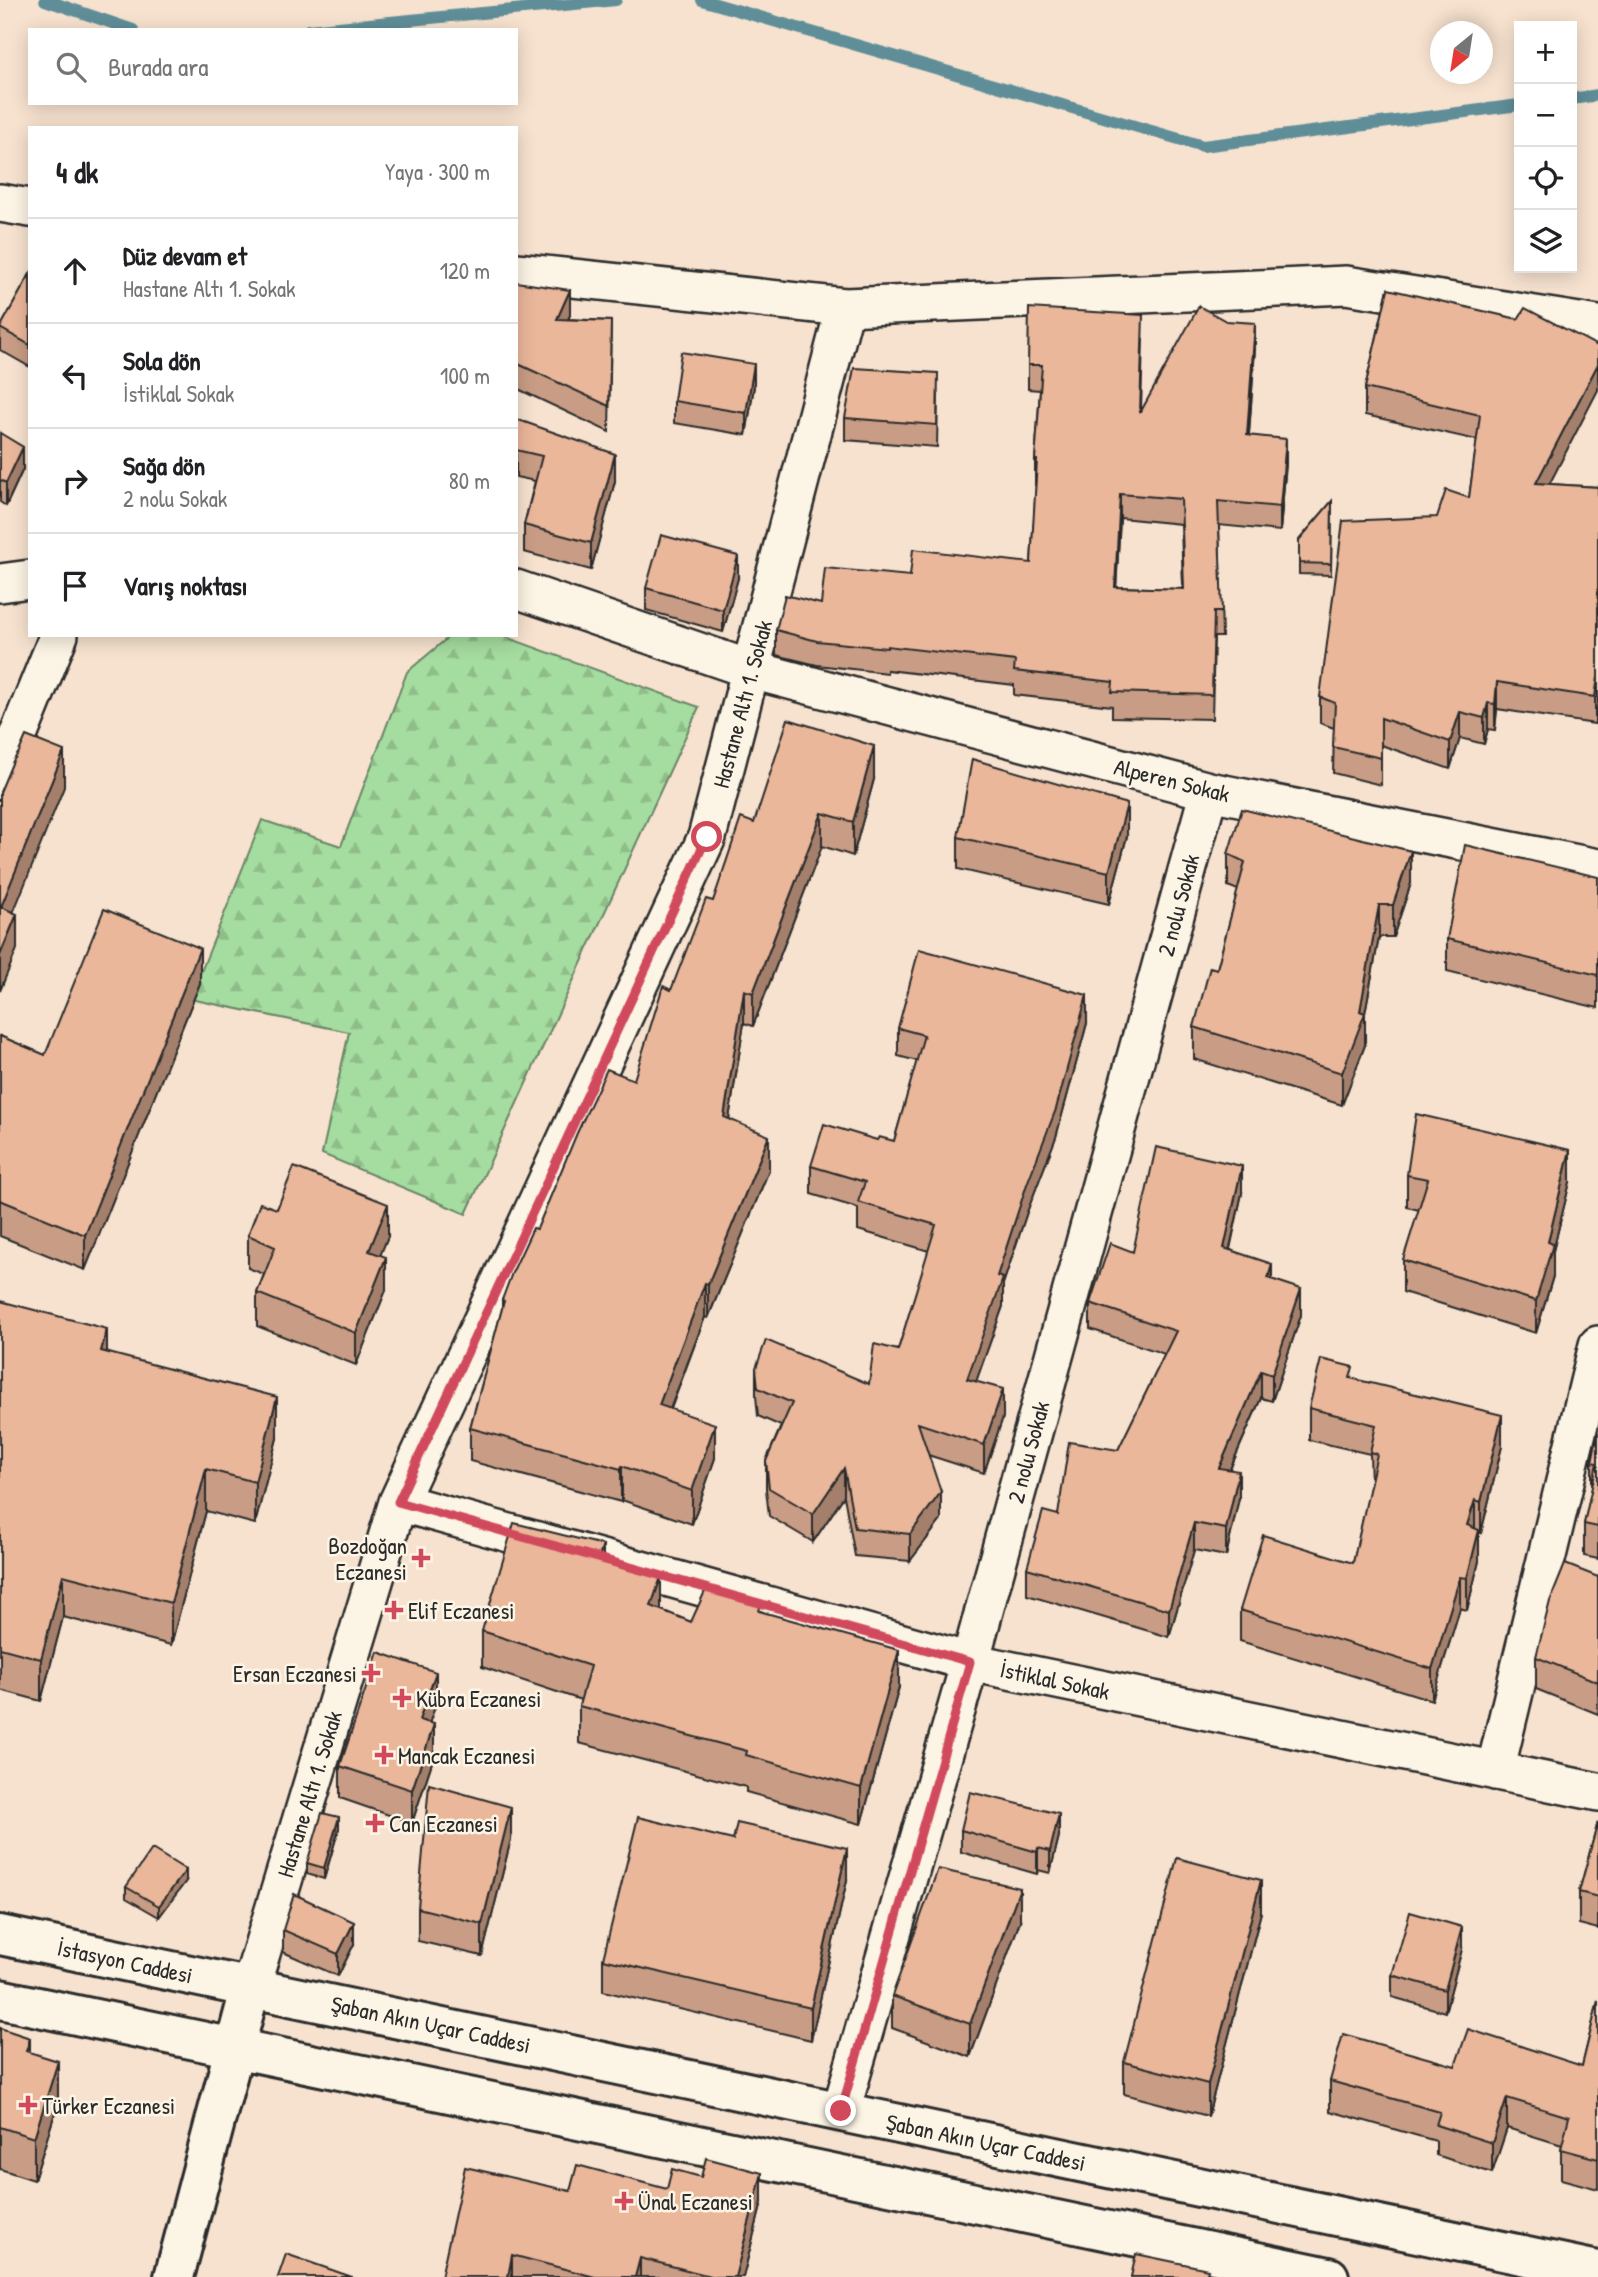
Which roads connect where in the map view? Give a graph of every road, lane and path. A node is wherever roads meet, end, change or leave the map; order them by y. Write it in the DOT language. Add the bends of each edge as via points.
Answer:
graph roads {
  1 [pos="0,203"];
  2 [pos="28,208"];
  3 [pos="518,272"];
  4 [pos="845,307"];
  5 [pos="1598,325"];
  6 [pos="28,579"];
  7 [pos="0,583"];
  8 [pos="518,590"];
  9 [pos="58,637"];
  10 [pos="752,670"];
  11 [pos="0,780"];
  12 [pos="1209,791"];
  13 [pos="1598,868"];
  14 [pos="1598,1345"];
  15 [pos="398,1502"];
  16 [pos="970,1662"];
  17 [pos="1495,1771"];
  18 [pos="1598,1792"];
  19 [pos="0,1935"];
  20 [pos="251,1986"];
  21 [pos="0,1999"];
  22 [pos="234,2047"];
  23 [pos="841,2111"];
  24 [pos="1598,2271"];
  25 [pos="174,2277"];
  26 [pos="1329,2277"];
  1 -- 2 [label="street"];
  3 -- 4 [label="street"];
  4 -- 5 [label="street" via="1346,285"];
  4 -- 10 [label="street, Hastane Altı 1. Sokak"];
  6 -- 7 [label="street"];
  8 -- 10 [label="street, Alperen Sokak"];
  9 -- 11 [label="street"];
  10 -- 12 [label="street, Alperen Sokak"];
  10 -- 15 [label="street, Hastane Altı 1. Sokak" via="707,837"];
  12 -- 13 [label="street, Alperen Sokak"];
  12 -- 16 [label="street, 2 nolu Sokak"];
  14 -- 17 [label="street"];
  15 -- 16 [label="street, İstiklal Sokak"];
  15 -- 20 [label="street, Hastane Altı 1. Sokak"];
  16 -- 17 [label="street, İstiklal Sokak"];
  16 -- 23 [label="street, 2 nolu Sokak"];
  17 -- 18 [label="street, İstiklal Sokak"];
  19 -- 20 [label="main road, İstasyon Caddesi"];
  20 -- 22 [label="main road"];
  20 -- 23 [label="main road, Şaban Akın Uçar Caddesi"];
  21 -- 22 [label="main road"];
  22 -- 25 [label="main road"];
  22 -- 26 [label="main road"];
  23 -- 24 [label="main road, Şaban Akın Uçar Caddesi"];
}
